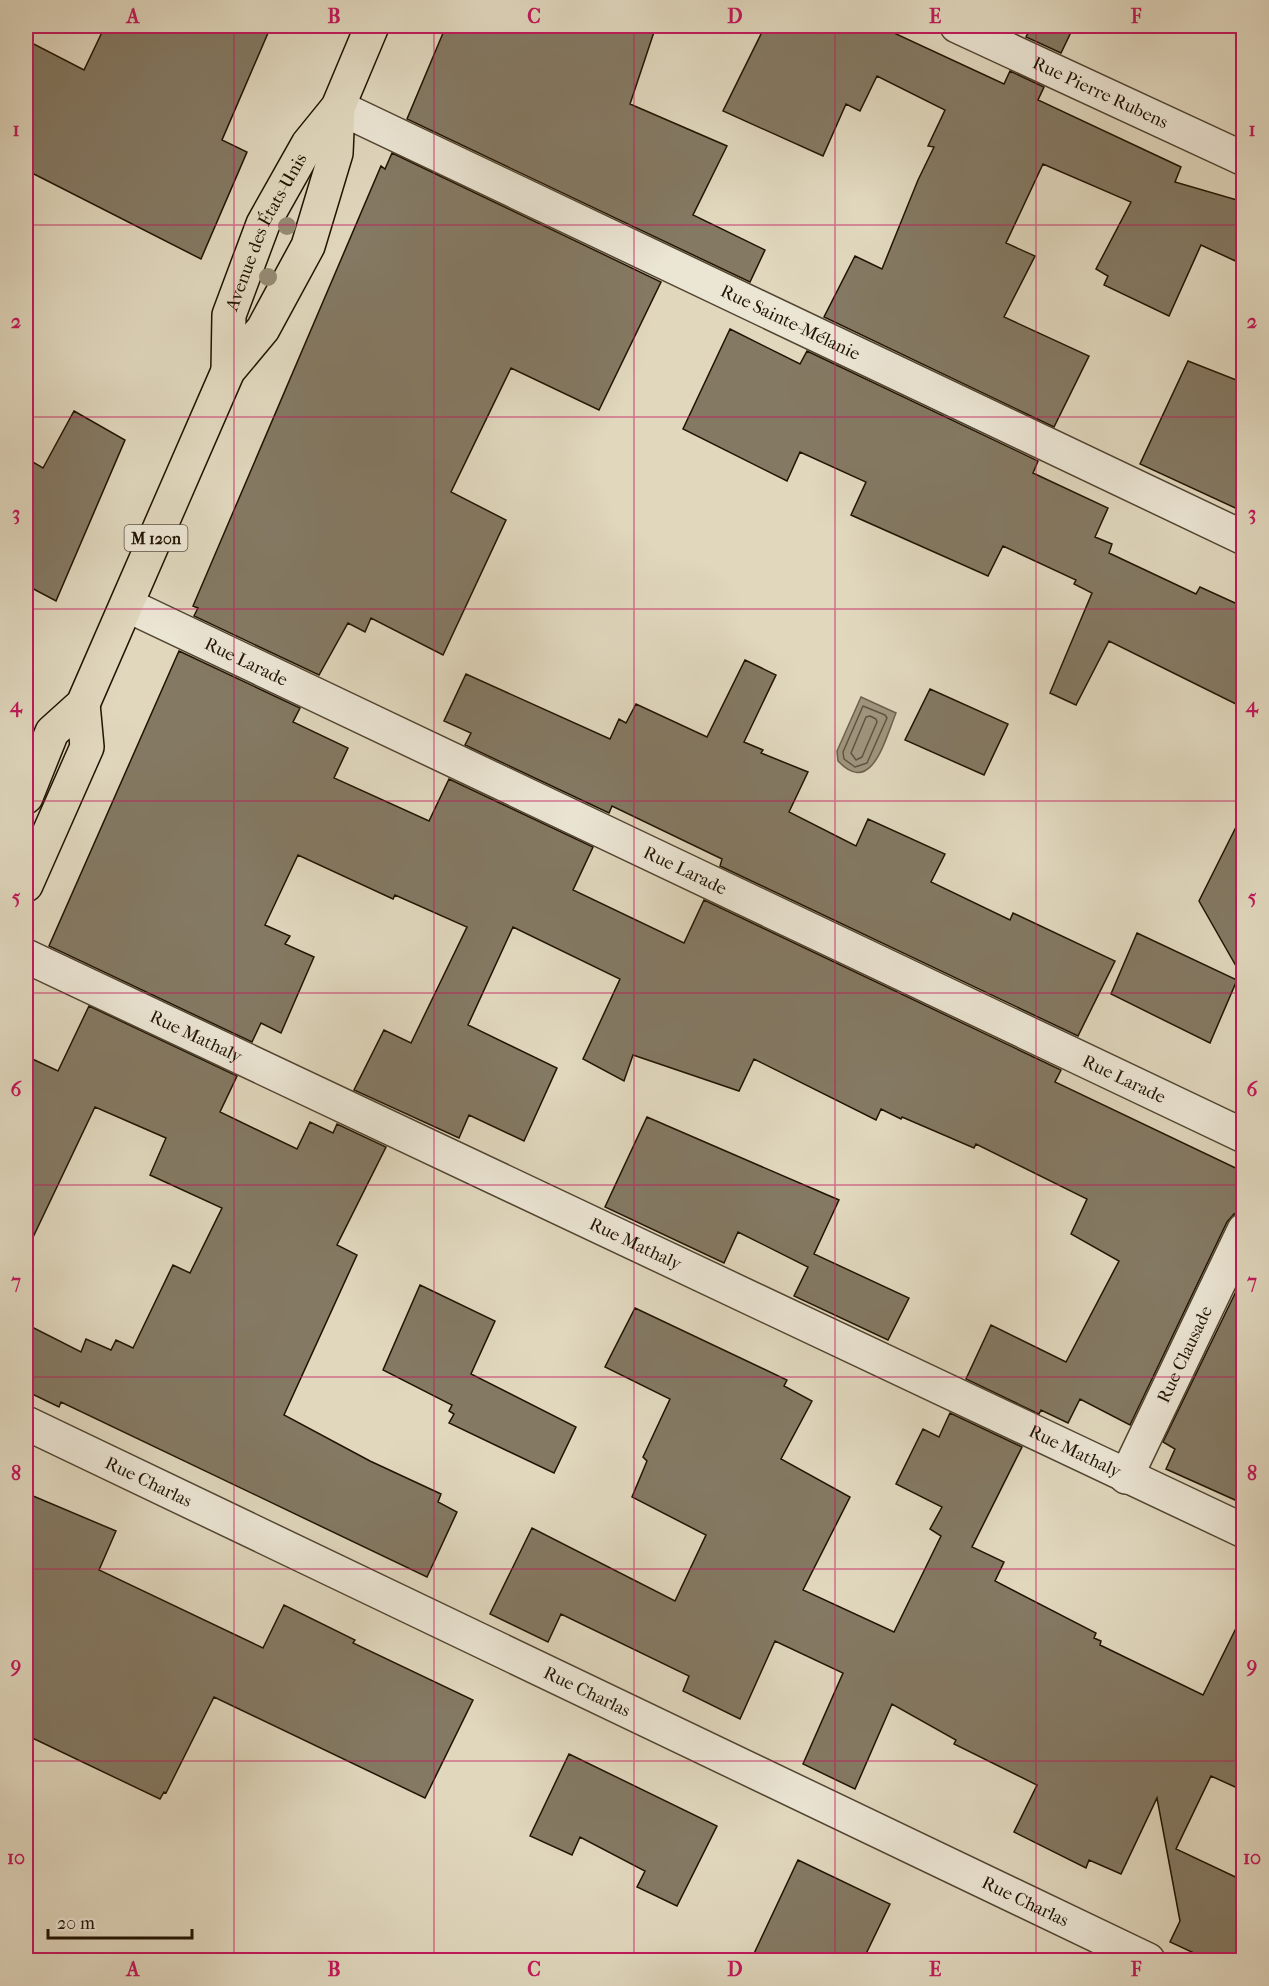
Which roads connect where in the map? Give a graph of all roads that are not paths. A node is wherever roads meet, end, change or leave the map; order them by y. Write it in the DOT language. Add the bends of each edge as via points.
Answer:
graph roads {
  1 [pos="372,26"];
  2 [pos="957,26"];
  3 [pos="338,107"];
  4 [pos="1244,159"];
  5 [pos="228,371"];
  6 [pos="1244,538"];
  7 [pos="127,605"];
  8 [pos="83,704"];
  9 [pos="26,796"];
  10 [pos="26,885"];
  11 [pos="26,956"];
  12 [pos="1244,1136"];
  13 [pos="1244,1230"];
  14 [pos="26,1423"];
  15 [pos="1126,1477"];
  16 [pos="1244,1532"];
  17 [pos="1148,1960"];
  1 -- 3 [label="main road, Avenue des États-Unis / M 120n"];
  2 -- 4 [label="street, Rue Pierre Rubens"];
  3 -- 5 [label="main road, Avenue des États-Unis / M 120n" via="336,153 308,246 263,328"];
  3 -- 5 [label="main road, Avenue des États-Unis / M 120n" via="308,144 263,224 230,315"];
  3 -- 6 [label="street, Rue Sainte-Mélanie"];
  5 -- 7 [label="main road, Avenue des États-Unis / M 120n"];
  7 -- 8 [label="main road, Avenue des États-Unis / M 120n"];
  7 -- 12 [label="street, Rue Larade"];
  8 -- 9 [label="main road, Avenue des États-Unis / M 120n" via="52,732"];
  8 -- 10 [label="main road, Avenue des États-Unis / M 120n" via="87,747"];
  11 -- 15 [label="street, Rue Mathaly"];
  13 -- 15 [label="street, Rue Clausade"];
  14 -- 17 [label="street, Rue Charlas"];
  15 -- 16 [label="street, Rue Mathaly"];
}
